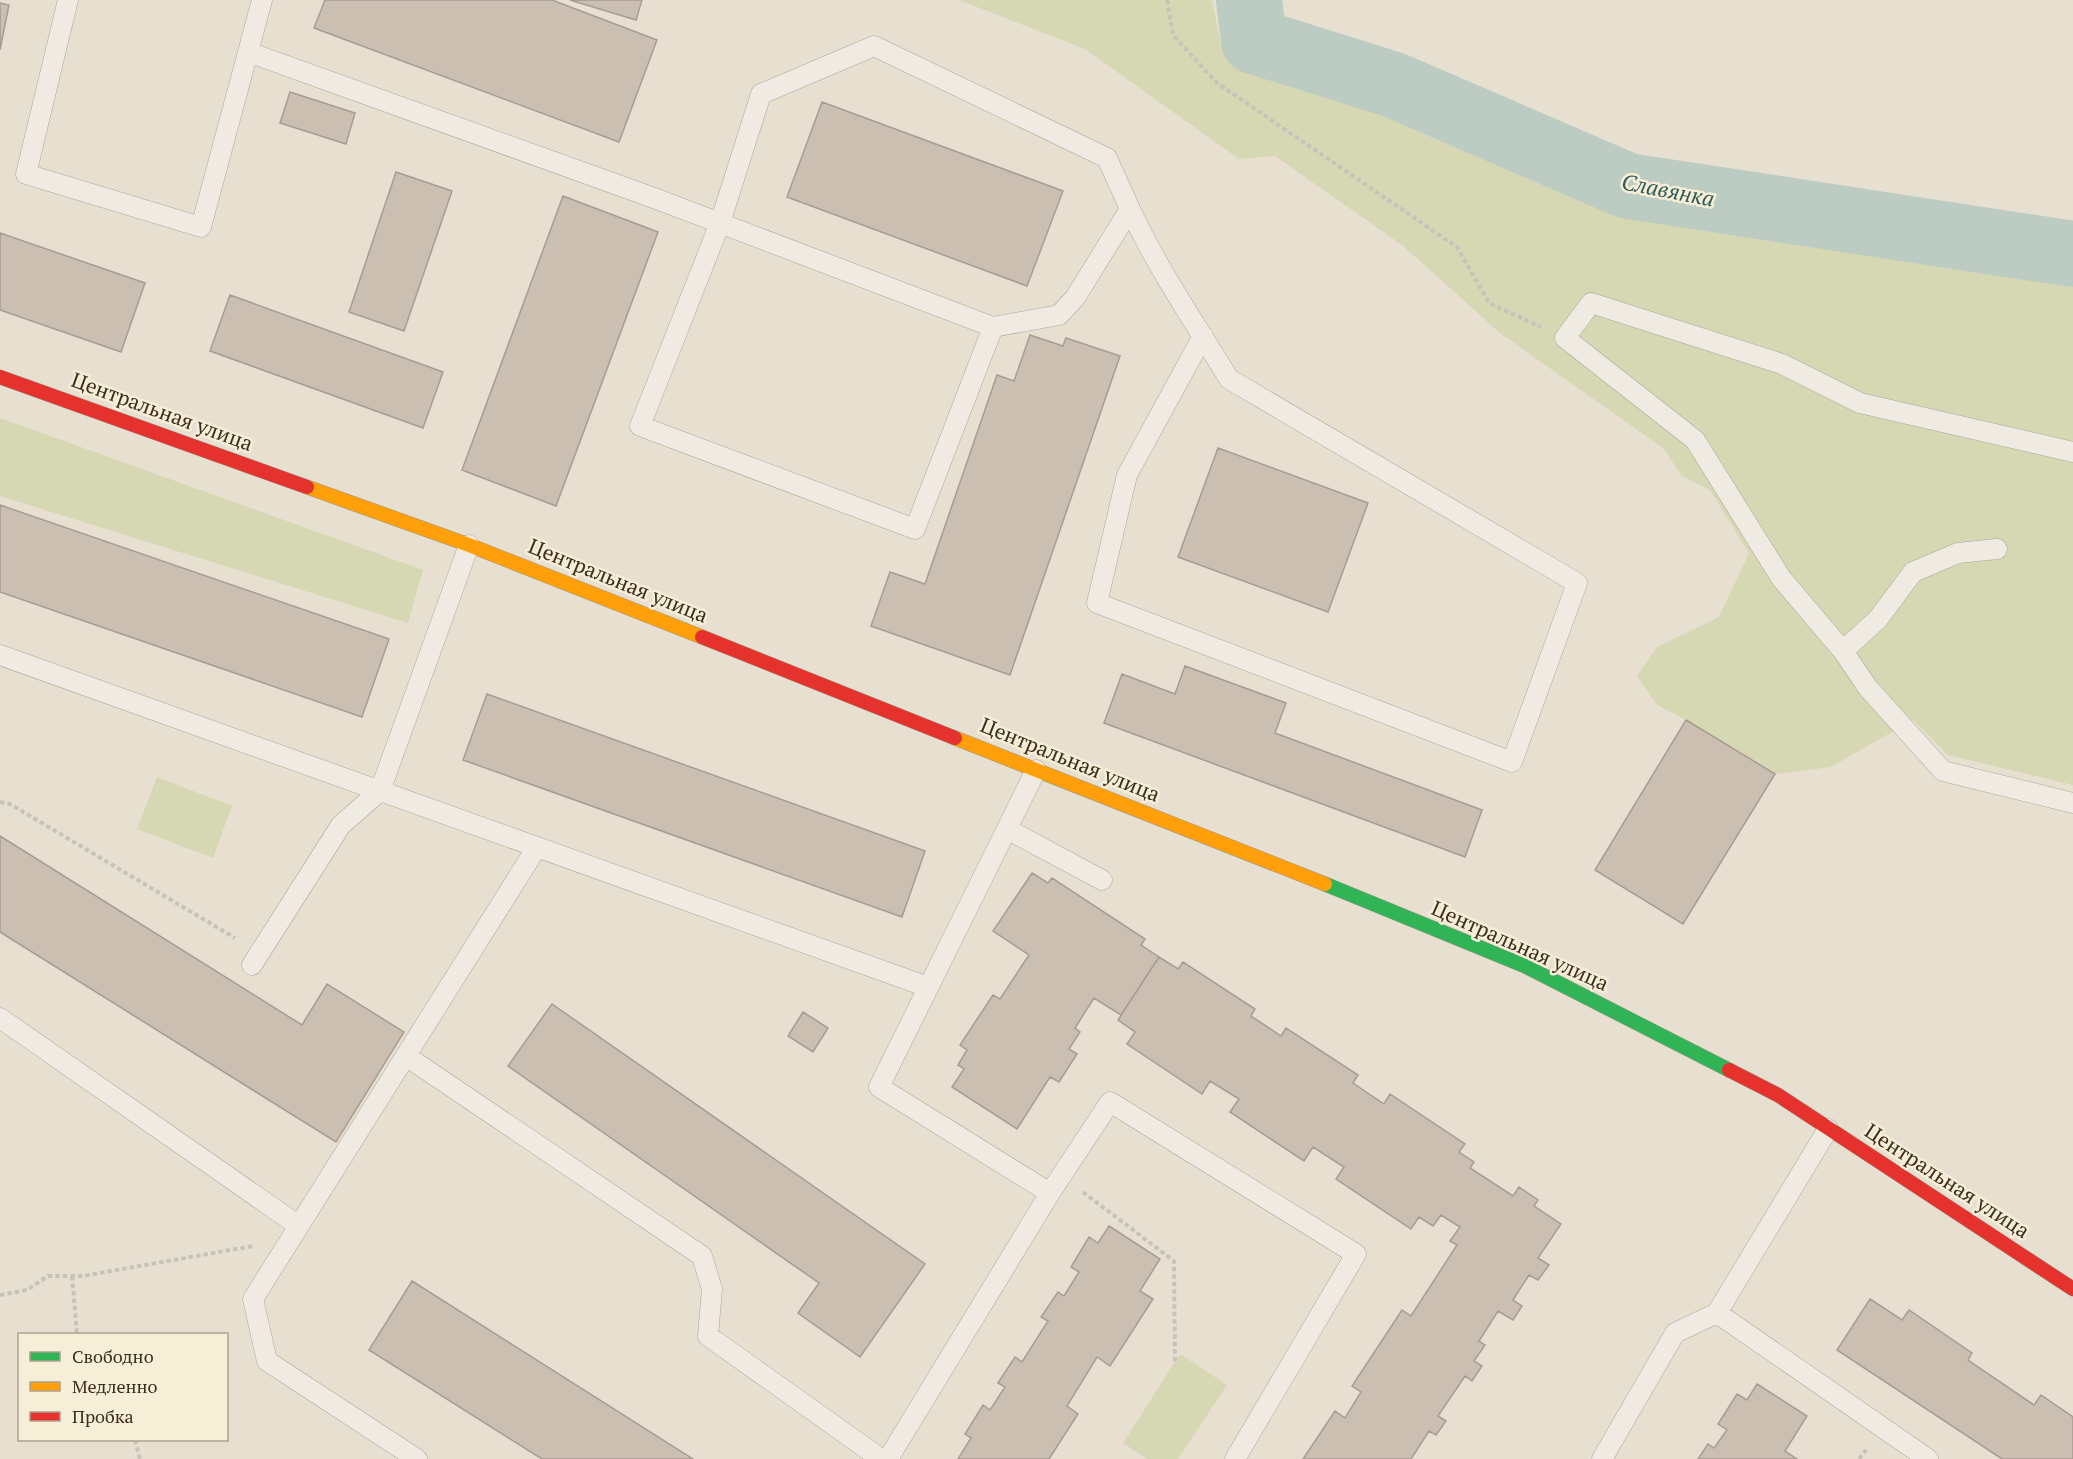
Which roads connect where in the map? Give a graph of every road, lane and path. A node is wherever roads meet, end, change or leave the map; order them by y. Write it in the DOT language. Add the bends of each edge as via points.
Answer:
graph roads {
  1 [pos="68,0"];
  2 [pos="262,0"];
  3 [pos="1167,0"];
  4 [pos="248,52"];
  5 [pos="1130,209"];
  6 [pos="720,223"];
  7 [pos="993,327"];
  8 [pos="1203,336"];
  9 [pos="1566,338"];
  10 [pos="0,376"];
  11 [pos="2073,452"];
  12 [pos="469,545"];
  13 [pos="1997,549"];
  14 [pos="1843,651"];
  15 [pos="0,656"];
  16 [pos="1036,770"];
  17 [pos="380,791"];
  18 [pos="0,802"];
  19 [pos="2073,803"];
  20 [pos="1007,829"];
  21 [pos="537,847"];
  22 [pos="1102,880"];
  23 [pos="255,958"];
  24 [pos="928,987"];
  25 [pos="0,1018"];
  26 [pos="406,1056"];
  27 [pos="1828,1129"];
  28 [pos="1063,1176"];
  29 [pos="1050,1193"];
  30 [pos="294,1233"];
  31 [pos="72,1276"];
  32 [pos="2073,1289"];
  33 [pos="0,1295"];
  34 [pos="1717,1313"];
  35 [pos="77,1333"];
  36 [pos="1175,1362"];
  37 [pos="135,1441"];
  38 [pos="140,1459"];
  39 [pos="417,1459"];
  40 [pos="881,1459"];
  41 [pos="888,1459"];
  42 [pos="1235,1459"];
  43 [pos="1602,1459"];
  44 [pos="1928,1459"];
  1 -- 4 [label="lane" via="26,174 201,227"];
  2 -- 4 [label="lane"];
  3 -- 9 [label="path" via="1173,35 1216,83 1457,247 1489,303"];
  4 -- 6 [label="lane"];
  5 -- 6 [label="lane" via="1107,158 874,46 761,94"];
  5 -- 7 [label="lane" via="1075,298 1059,315"];
  5 -- 8 [label="lane" via="1145,242"];
  6 -- 7 [label="lane"];
  6 -- 7 [label="lane" via="640,426 915,529"];
  8 -- 8 [label="lane" via="1229,379 1577,584 1512,762 1097,603 1127,474"];
  9 -- 11 [label="lane" via="1591,303 1782,364 1860,403"];
  9 -- 14 [label="lane" via="1695,440 1781,578"];
  10 -- 12 [label="street, Центральная улица"];
  12 -- 16 [label="street, Центральная улица"];
  12 -- 17 [label="lane"];
  13 -- 14 [label="lane" via="1958,553 1913,572 1878,619"];
  14 -- 19 [label="lane" via="1868,688 1943,771"];
  15 -- 17 [label="lane"];
  16 -- 20 [label="lane"];
  16 -- 27 [label="street, Центральная улица" via="1525,966 1778,1095"];
  17 -- 21 [label="lane"];
  17 -- 23 [label="lane" via="341,825"];
  18 -- 23 [label="path" via="10,804"];
  20 -- 22 [label="lane"];
  20 -- 24 [label="lane"];
  21 -- 24 [label="lane"];
  21 -- 26 [label="lane"];
  24 -- 29 [label="lane" via="879,1087"];
  25 -- 30 [label="lane"];
  26 -- 30 [label="lane"];
  26 -- 40 [label="lane" via="702,1256 712,1289 708,1336"];
  27 -- 32 [label="street, Центральная улица"];
  27 -- 34 [label="lane"];
  28 -- 29 [label="lane"];
  28 -- 36 [label="path" via="1174,1261"];
  28 -- 42 [label="lane" via="1110,1102 1356,1254"];
  29 -- 41 [label="lane"];
  30 -- 31 [label="path"];
  30 -- 39 [label="lane" via="253,1299 267,1361"];
  31 -- 33 [label="path" via="48,1276 27,1290"];
  31 -- 35 [label="path"];
  34 -- 43 [label="lane" via="1675,1333"];
  34 -- 44 [label="lane"];
  37 -- 38 [label="path"];
}
